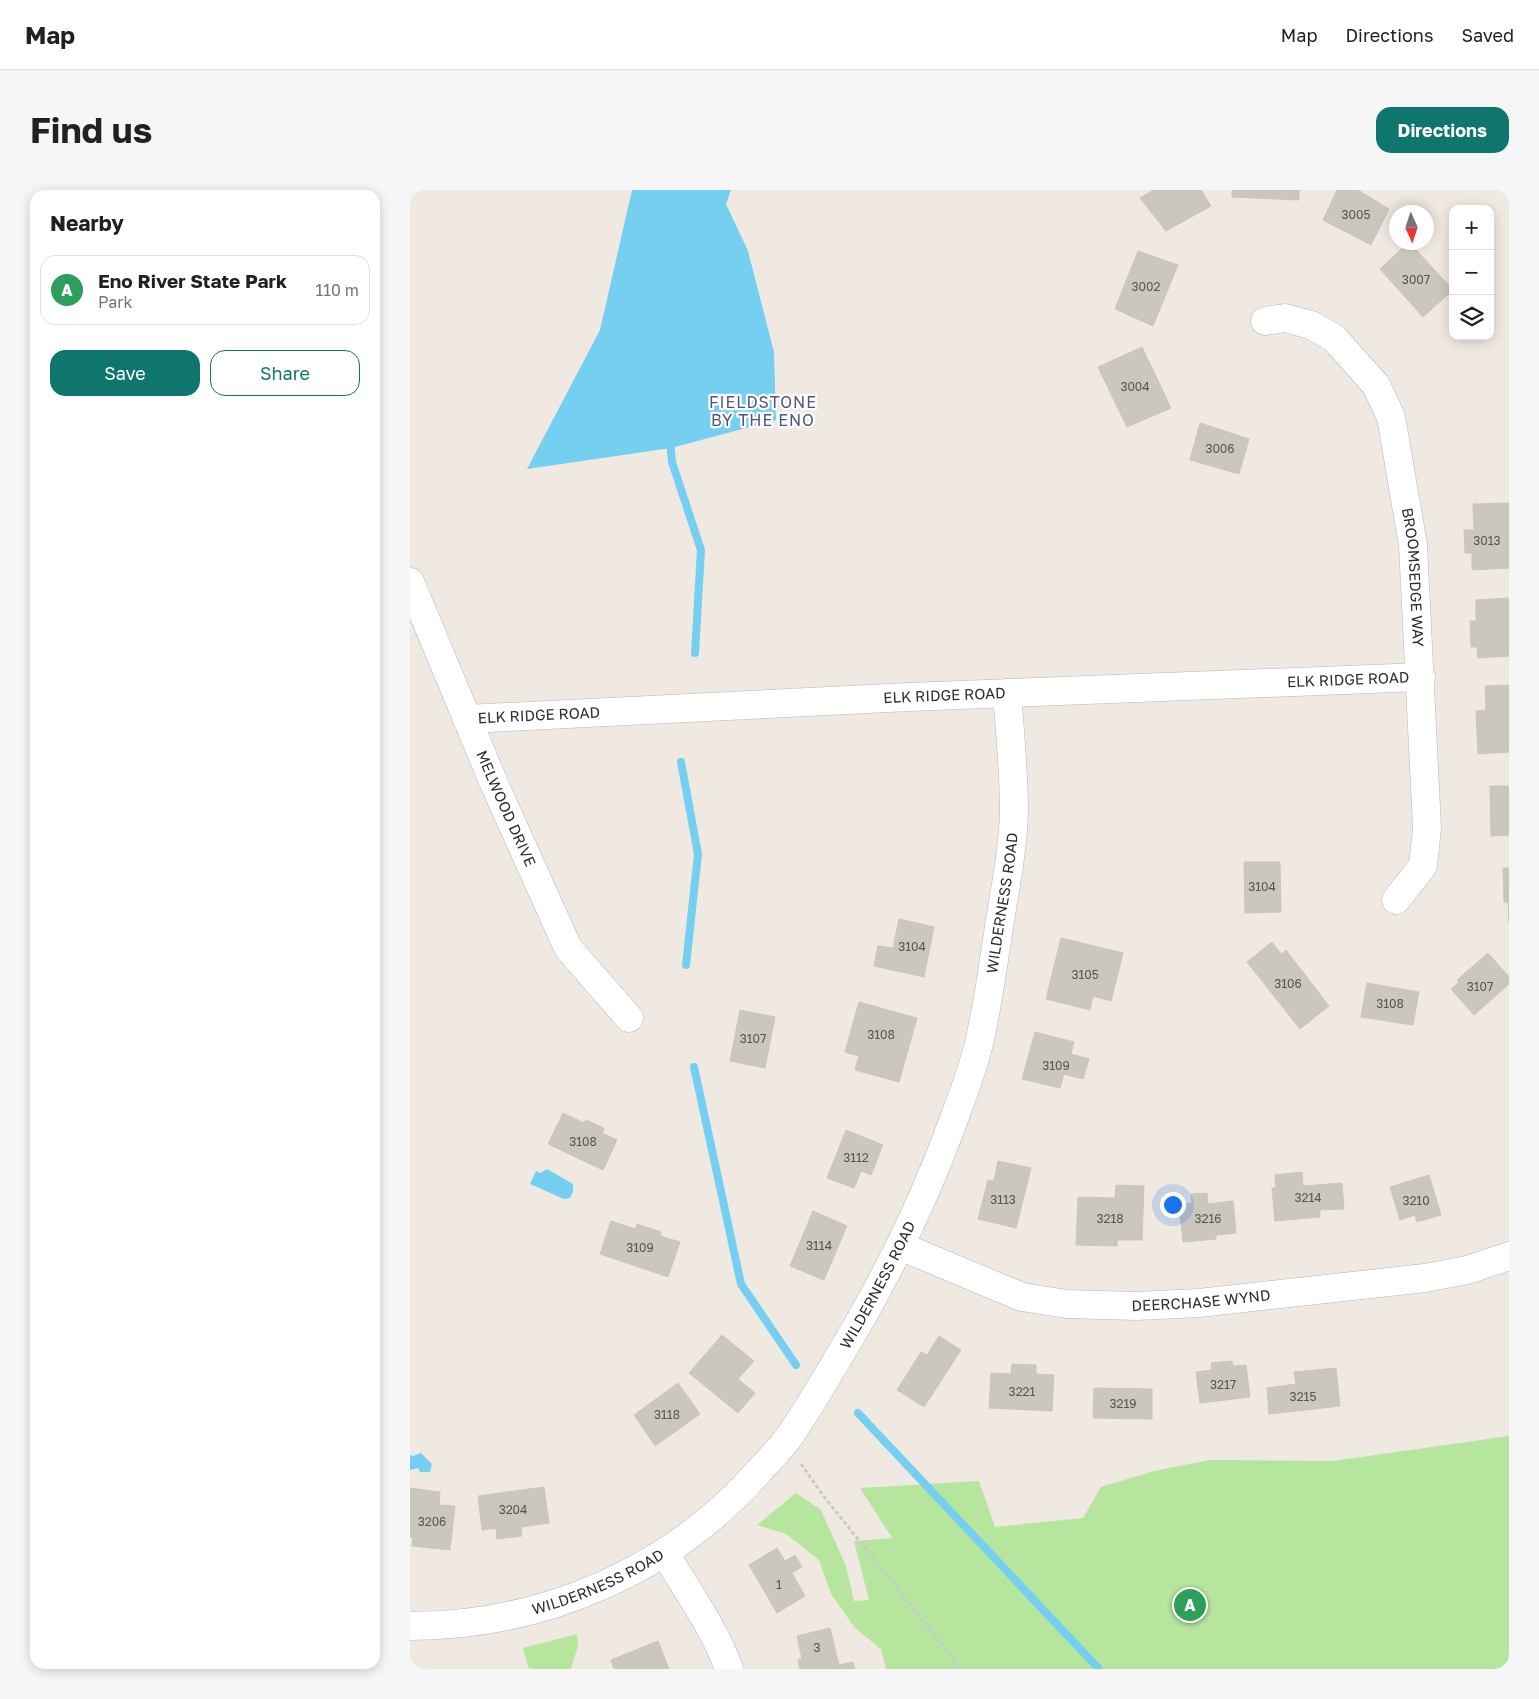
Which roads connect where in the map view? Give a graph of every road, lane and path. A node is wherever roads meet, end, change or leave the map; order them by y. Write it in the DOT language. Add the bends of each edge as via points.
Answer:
graph roads {
  1 [pos="1265,321"];
  2 [pos="410,582"];
  3 [pos="1421,677"];
  4 [pos="1007,694"];
  5 [pos="467,719"];
  6 [pos="1396,900"];
  7 [pos="629,1018"];
  8 [pos="900,1246"];
  9 [pos="1509,1256"];
  10 [pos="798,1460"];
  11 [pos="665,1552"];
  12 [pos="410,1626"];
  13 [pos="729,1669"];
  14 [pos="959,1669"];
  1 -- 3 [label="street, BROOMSEDGE WAY" via="1284,318 1311,325 1334,338 1376,385 1391,417 1414,545"];
  2 -- 5 [label="street, MELWOOD DRIVE"];
  3 -- 4 [label="street, ELK RIDGE ROAD"];
  3 -- 6 [label="street, BROOMSEDGE WAY" via="1427,828 1423,866"];
  4 -- 5 [label="street, ELK RIDGE ROAD"];
  4 -- 8 [label="street, WILDERNESS ROAD" via="1014,813 1011,853 979,1042 942,1154"];
  5 -- 7 [label="street, MELWOOD DRIVE" via="568,948"];
  8 -- 9 [label="street, DEERCHASE WYND" via="1022,1297 1067,1304 1136,1306 1199,1303 1425,1278 1467,1270"];
  8 -- 11 [label="street, WILDERNESS ROAD" via="843,1349 788,1438 725,1507"];
  10 -- 14 [label="path"];
  11 -- 12 [label="street, WILDERNESS ROAD" via="616,1580 570,1599 518,1614 459,1624"];
  11 -- 13 [label="street" via="701,1610"];
}
